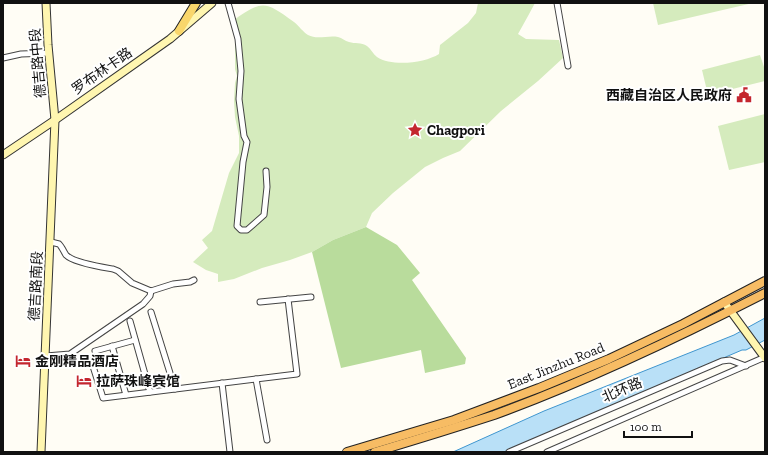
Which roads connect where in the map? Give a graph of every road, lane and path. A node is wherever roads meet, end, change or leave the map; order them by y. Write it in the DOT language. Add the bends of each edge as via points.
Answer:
graph roads {
  1 [pos="46,3"];
  2 [pos="196,3"];
  3 [pos="212,3"];
  4 [pos="228,3"];
  5 [pos="556,3"];
  6 [pos="179,31"];
  7 [pos="49,53"];
  8 [pos="3,58"];
  9 [pos="568,66"];
  10 [pos="55,120"];
  11 [pos="3,155"];
  12 [pos="266,171"];
  13 [pos="51,242"];
  14 [pos="194,280"];
  15 [pos="765,281"];
  16 [pos="151,291"];
  17 [pos="765,293"];
  18 [pos="311,297"];
  19 [pos="288,299"];
  20 [pos="260,302"];
  21 [pos="724,302"];
  22 [pos="730,310"];
  23 [pos="151,312"];
  24 [pos="130,321"];
  25 [pos="135,340"];
  26 [pos="112,346"];
  27 [pos="95,351"];
  28 [pos="46,356"];
  29 [pos="765,358"];
  30 [pos="91,360"];
  31 [pos="746,366"];
  32 [pos="256,379"];
  33 [pos="222,383"];
  34 [pos="175,389"];
  35 [pos="150,392"];
  36 [pos="126,395"];
  37 [pos="268,440"];
  38 [pos="41,452"];
  39 [pos="230,452"];
  40 [pos="347,452"];
  41 [pos="375,452"];
  42 [pos="509,452"];
  43 [pos="547,452"];
  1 -- 7 [label="main road, 德吉路中段"];
  2 -- 6 [label="main road"];
  3 -- 6 [label="main road, 罗布林卡路"];
  4 -- 12 [label="street" via="238,39 241,71 239,99 246,142 236,226 241,230 247,230 264,215"];
  5 -- 9 [label="street"];
  6 -- 10 [label="main road, 罗布林卡路"];
  7 -- 8 [label="street" via="21,54"];
  7 -- 10 [label="main road, 德吉路中段"];
  10 -- 11 [label="main road, 罗布林卡路"];
  10 -- 13 [label="main road, 德吉路南段"];
  13 -- 16 [label="street" via="59,244 67,255 77,261 118,272 132,283"];
  13 -- 28 [label="main road, 德吉路南段"];
  14 -- 16 [label="street"];
  15 -- 21 [label="highway, East Jinzhu Road"];
  16 -- 28 [label="street" via="144,304 70,354"];
  17 -- 22 [label="highway, East Jinzhu Road"];
  18 -- 19 [label="street"];
  19 -- 20 [label="street"];
  19 -- 32 [label="street" via="297,374"];
  21 -- 22 [label="main road"];
  21 -- 40 [label="highway, East Jinzhu Road" via="609,359 539,388 454,420"];
  22 -- 29 [label="main road"];
  22 -- 41 [label="highway, East Jinzhu Road" via="688,332 542,396 448,430"];
  23 -- 34 [label="street"];
  24 -- 25 [label="street"];
  25 -- 26 [label="street"];
  25 -- 35 [label="street"];
  26 -- 27 [label="street"];
  26 -- 36 [label="street"];
  28 -- 38 [label="main road, 德吉路南段"];
  29 -- 31 [label="street"];
  30 -- 36 [label="street" via="103,398"];
  31 -- 42 [label="street, 北环路" via="730,360 722,361"];
  31 -- 43 [label="street"];
  32 -- 33 [label="street"];
  32 -- 37 [label="street"];
  33 -- 34 [label="street"];
  33 -- 39 [label="street"];
  34 -- 35 [label="street"];
  35 -- 36 [label="street"];
}
